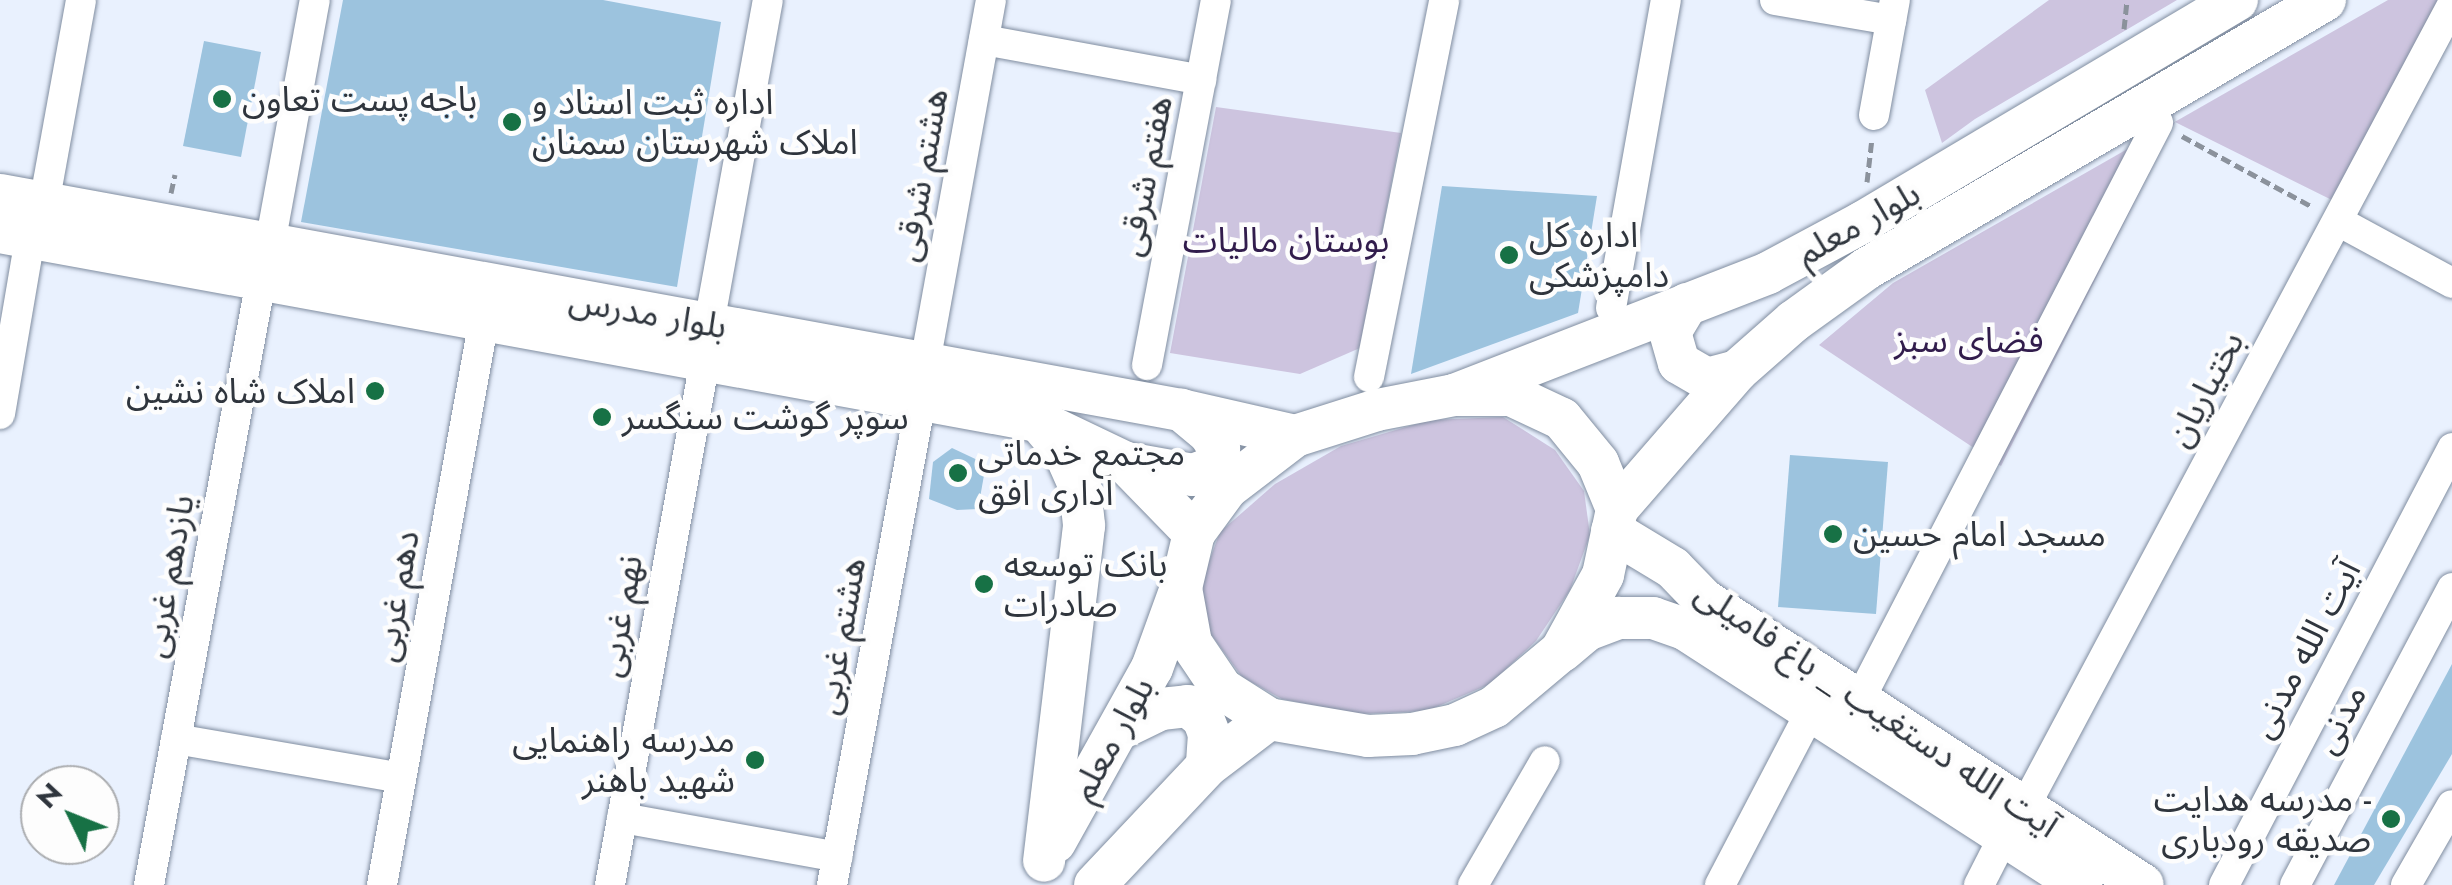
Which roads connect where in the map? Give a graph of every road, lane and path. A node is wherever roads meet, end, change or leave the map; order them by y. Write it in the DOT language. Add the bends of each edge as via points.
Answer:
graph roads {
  1 [pos="82,0"];
  2 [pos="314,0"];
  3 [pos="768,0"];
  4 [pos="992,0"];
  5 [pos="1216,0"];
  6 [pos="1444,0"];
  7 [pos="1666,0"];
  8 [pos="1775,0"];
  9 [pos="2237,0"];
  10 [pos="2325,0"];
  11 [pos="2452,5"];
  12 [pos="1893,10"];
  13 [pos="984,40"];
  14 [pos="1201,80"];
  15 [pos="1874,115"];
  16 [pos="2158,123"];
  17 [pos="0,196"];
  18 [pos="2338,220"];
  19 [pos="1863,222"];
  20 [pos="25,224"];
  21 [pos="266,262"];
  22 [pos="2452,283"];
  23 [pos="439,294"];
  24 [pos="1686,304"];
  25 [pos="1611,308"];
  26 [pos="484,320"];
  27 [pos="707,342"];
  28 [pos="1147,365"];
  29 [pos="1738,371"];
  30 [pos="1369,378"];
  31 [pos="923,382"];
  32 [pos="1454,395"];
  33 [pos="1181,410"];
  34 [pos="0,414"];
  35 [pos="1038,421"];
  36 [pos="1296,436"];
  37 [pos="2452,448"];
  38 [pos="1126,463"];
  39 [pos="1615,520"];
  40 [pos="1194,533"];
  41 [pos="1673,568"];
  42 [pos="1181,588"];
  43 [pos="2452,588"];
  44 [pos="1653,618"];
  45 [pos="1562,651"];
  46 [pos="1859,701"];
  47 [pos="1812,711"];
  48 [pos="1270,719"];
  49 [pos="1118,730"];
  50 [pos="176,738"];
  51 [pos="1546,761"];
  52 [pos="1208,766"];
  53 [pos="401,778"];
  54 [pos="2452,805"];
  55 [pos="622,818"];
  56 [pos="2014,822"];
  57 [pos="835,871"];
  58 [pos="1038,873"];
  59 [pos="150,885"];
  60 [pos="382,885"];
  61 [pos="610,885"];
  62 [pos="1096,885"];
  63 [pos="1473,885"];
  64 [pos="1720,885"];
  65 [pos="1979,885"];
  66 [pos="2081,885"];
  67 [pos="2142,885"];
  68 [pos="2224,885"];
  69 [pos="2295,885"];
  70 [pos="2406,885"];
  1 -- 20 [label="street"];
  2 -- 21 [label="street, یازدهم غربی"];
  3 -- 27 [label="street, نهم غربی"];
  4 -- 13 [label="street, هشتم شرقی"];
  5 -- 14 [label="street, هفتم شرقی"];
  6 -- 30 [label="street"];
  7 -- 25 [label="street"];
  8 -- 12 [label="street"];
  9 -- 19 [label="main road, بلوار معلم"];
  10 -- 29 [label="main road, بلوار معلم" via="1866,269"];
  11 -- 18 [label="street, بختیاریان"];
  12 -- 15 [label="street"];
  13 -- 14 [label="street"];
  13 -- 31 [label="street, هشتم شرقی"];
  14 -- 28 [label="street, هفتم شرقی"];
  15 -- 19 [label="path"];
  16 -- 18 [label="path"];
  16 -- 46 [label="street"];
  17 -- 20 [label="main road, بلوار مدرس"];
  18 -- 22 [label="street"];
  18 -- 56 [label="street, بختیاریان"];
  19 -- 24 [label="main road, بلوار معلم" via="1768,272"];
  20 -- 21 [label="main road, بلوار مدرس"];
  20 -- 34 [label="street"];
  21 -- 23 [label="main road, بلوار مدرس"];
  21 -- 50 [label="street, یازدهم غربی"];
  23 -- 26 [label="main road, بلوار مدرس"];
  23 -- 27 [label="main road, بلوار مدرس"];
  24 -- 29 [label="main road" via="1670,332 1678,363 1706,379"];
  24 -- 32 [label="main road, بلوار معلم"];
  26 -- 27 [label="main road, بلوار مدرس"];
  26 -- 53 [label="street, دهم غربی"];
  27 -- 31 [label="main road, بلوار مدرس"];
  27 -- 55 [label="street, نهم غربی"];
  29 -- 39 [label="main road, بلوار معلم"];
  31 -- 33 [label="main road, بلوار مدرس"];
  31 -- 35 [label="main road, بلوار مدرس"];
  31 -- 57 [label="street, هشتم غربی"];
  32 -- 36 [label="main road"];
  32 -- 39 [label="main road" via="1510,395 1562,420 1598,463"];
  33 -- 36 [label="main road, بلوار مدرس"];
  33 -- 38 [label="main road" via="1220,450 1214,467 1193,475"];
  35 -- 38 [label="main road, بلوار مدرس"];
  35 -- 58 [label="main road" via="1064,450 1080,487 1084,526"];
  36 -- 40 [label="main road" via="1227,488"];
  37 -- 68 [label="street, آیت الله مدنی"];
  38 -- 40 [label="main road, بلوار مدرس"];
  39 -- 41 [label="main road, آیت الله دستغیب _ باغ فامیلی"];
  39 -- 45 [label="main road" via="1603,574"];
  40 -- 42 [label="main road, بلوار معلم"];
  41 -- 44 [label="main road" via="1642,580 1638,600"];
  41 -- 46 [label="main road, آیت الله دستغیب _ باغ فامیلی" via="1704,600"];
  42 -- 48 [label="main road" via="1191,643 1222,689"];
  42 -- 49 [label="main road, بلوار معلم" via="1152,668"];
  43 -- 69 [label="street, مدنی"];
  44 -- 45 [label="main road, آیت الله دستغیب _ باغ فامیلی" via="1619,618 1588,630"];
  44 -- 47 [label="main road, آیت الله دستغیب _ باغ فامیلی" via="1685,629"];
  45 -- 48 [label="main road, آیت الله دستغیب _ باغ فامیلی" via="1494,707 1456,725 1368,736"];
  46 -- 56 [label="main road, آیت الله دستغیب _ باغ فامیلی"];
  47 -- 56 [label="main road, آیت الله دستغیب _ باغ فامیلی"];
  47 -- 64 [label="street"];
  48 -- 52 [label="main road, بلوار معلم"];
  49 -- 52 [label="main road" via="1160,709 1188,706 1209,734"];
  49 -- 58 [label="main road, بلوار معلم"];
  50 -- 53 [label="street"];
  50 -- 59 [label="street, یازدهم غربی"];
  51 -- 63 [label="street"];
  52 -- 62 [label="main road, بلوار معلم"];
  53 -- 60 [label="street, دهم غربی"];
  54 -- 70 [label="street"];
  55 -- 57 [label="street"];
  55 -- 61 [label="street, نهم غربی"];
  56 -- 65 [label="street, بختیاریان"];
  56 -- 66 [label="main road, آیت الله دستغیب _ باغ فامیلی"];
  56 -- 67 [label="main road, آیت الله دستغیب _ باغ فامیلی"];
}
